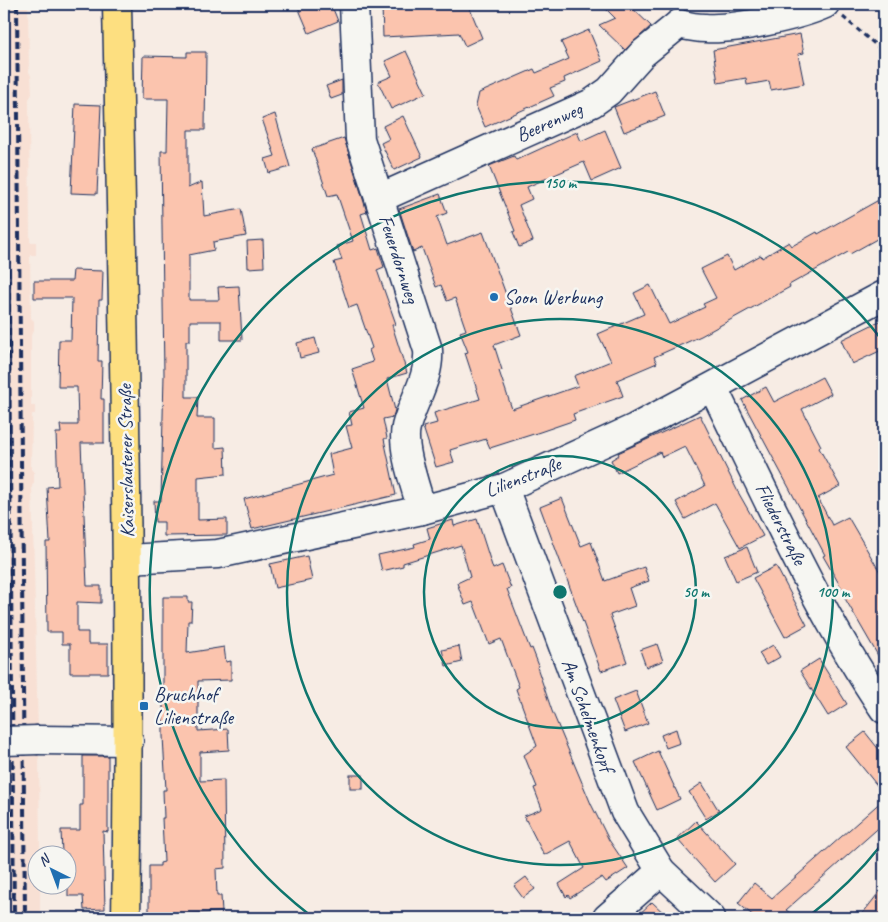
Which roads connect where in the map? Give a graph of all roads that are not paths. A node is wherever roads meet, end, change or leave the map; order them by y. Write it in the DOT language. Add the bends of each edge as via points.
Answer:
graph roads {
  1 [pos="117,4"];
  2 [pos="354,4"];
  3 [pos="834,10"];
  4 [pos="678,14"];
  5 [pos="380,198"];
  6 [pos="884,295"];
  7 [pos="713,388"];
  8 [pos="504,488"];
  9 [pos="422,510"];
  10 [pos="128,559"];
  11 [pos="884,709"];
  12 [pos="129,741"];
  13 [pos="4,742"];
  14 [pos="661,871"];
  15 [pos="126,918"];
  16 [pos="607,918"];
  17 [pos="712,918"];
  1 -- 10 [label="main road, Kaiserslauterer Straße"];
  2 -- 5 [label="street, Feuerdornweg" via="358,125"];
  3 -- 4 [label="street" via="706,28"];
  4 -- 5 [label="street, Beerenweg" via="609,91 592,103"];
  5 -- 9 [label="street, Feuerdornweg" via="428,350 429,365 404,440"];
  6 -- 7 [label="street, Lilienstraße"];
  7 -- 8 [label="street, Lilienstraße"];
  7 -- 11 [label="street, Fliederstraße" via="833,628"];
  8 -- 9 [label="street, Lilienstraße"];
  8 -- 14 [label="street, Am Schelmenkopf" via="610,776 625,812"];
  9 -- 10 [label="street, Lilienstraße" via="218,554"];
  10 -- 12 [label="main road, Kaiserslauterer Straße"];
  12 -- 13 [label="street, bridge"];
  12 -- 15 [label="main road, Kaiserslauterer Straße"];
  14 -- 16 [label="street"];
  14 -- 17 [label="street, Am Schelmenkopf"];
}
